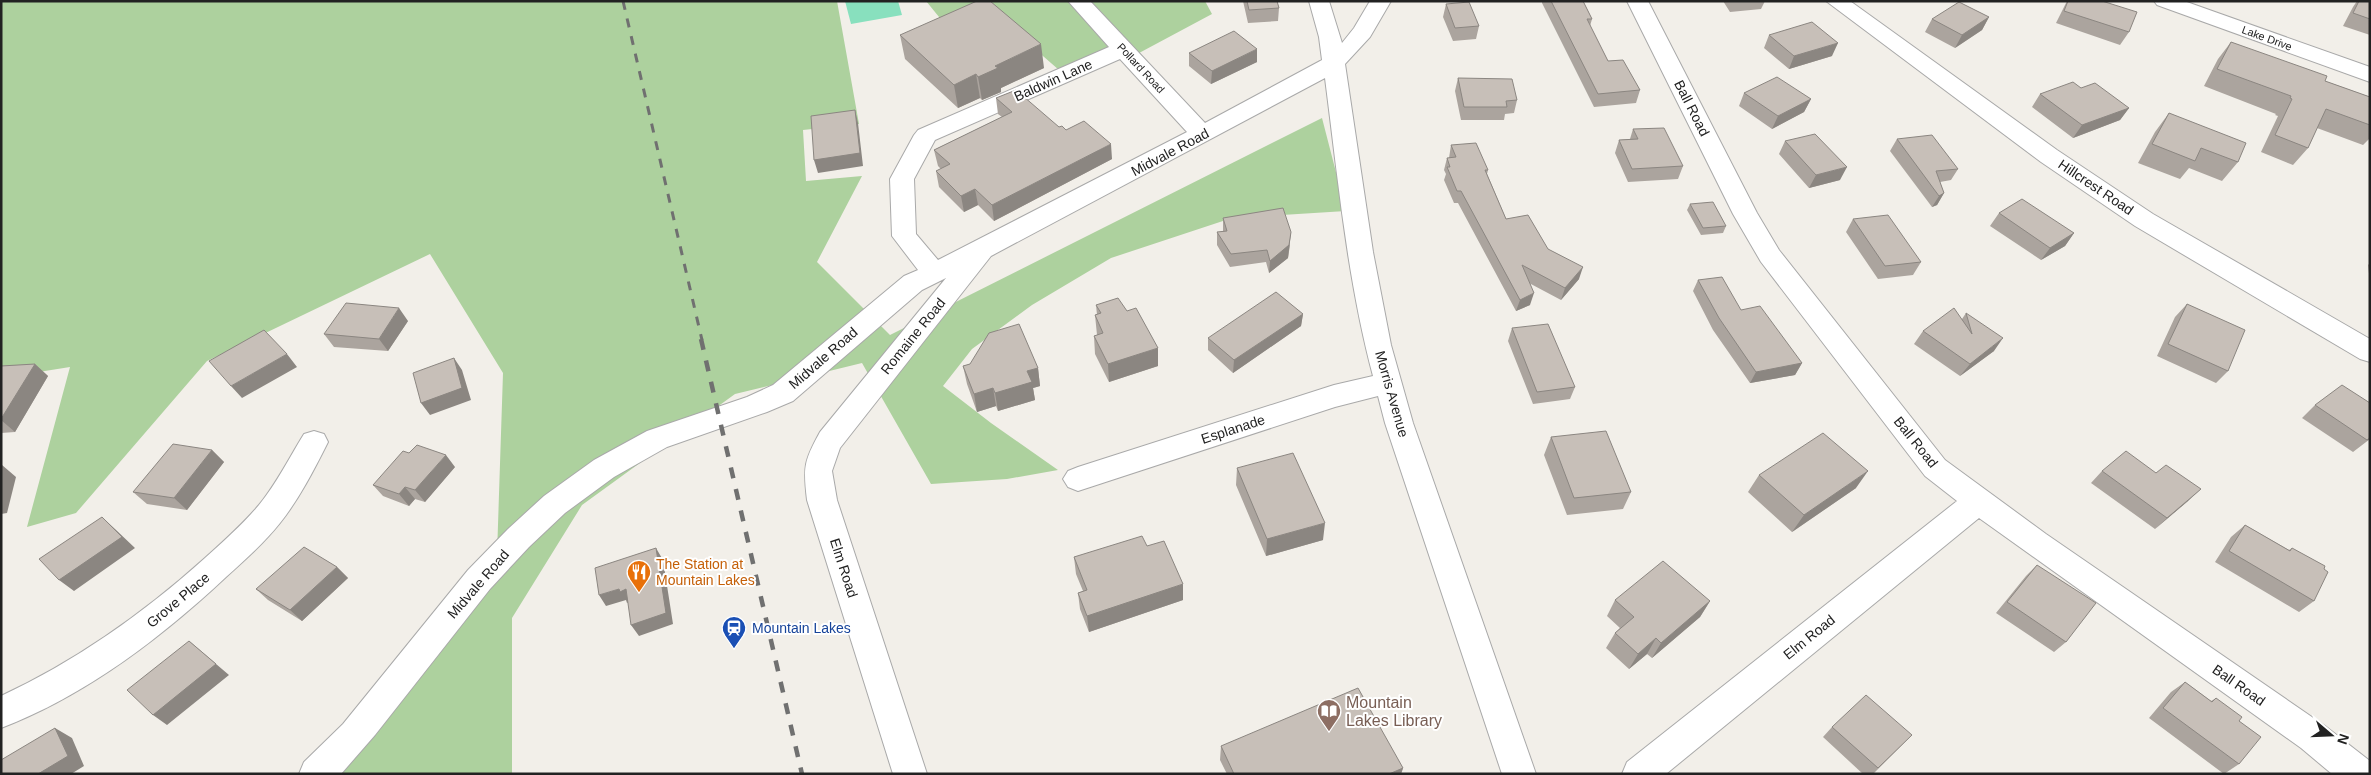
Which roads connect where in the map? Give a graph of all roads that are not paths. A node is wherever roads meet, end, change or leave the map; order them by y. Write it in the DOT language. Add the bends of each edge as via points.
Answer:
graph roads {
  1 [pos="1078,1"];
  2 [pos="1319,1"];
  3 [pos="1381,1"];
  4 [pos="1637,1"];
  5 [pos="1836,1"];
  6 [pos="2164,1"];
  7 [pos="1124,49"];
  8 [pos="1334,63"];
  9 [pos="2370,75"];
  10 [pos="1202,134"];
  11 [pos="983,249"];
  12 [pos="935,273"];
  13 [pos="2370,352"];
  14 [pos="1388,383"];
  15 [pos="844,422"];
  16 [pos="314,442"];
  17 [pos="1078,479"];
  18 [pos="1979,501"];
  19 [pos="1,713"];
  20 [pos="349,741"];
  21 [pos="316,774"];
  22 [pos="350,774"];
  23 [pos="910,774"];
  24 [pos="1519,774"];
  25 [pos="1639,774"];
  26 [pos="2359,774"];
  1 -- 7 [label="street, Pollard Road"];
  2 -- 8 [label="street, Morris Avenue"];
  3 -- 8 [label="street, Midvale Road" via="1361,36"];
  4 -- 18 [label="street, Ball Road" via="1745,214 1770,256 1935,468"];
  5 -- 13 [label="street, Hillcrest Road" via="2144,220"];
  6 -- 9 [label="street, Lake Drive"];
  7 -- 10 [label="street, Pollard Road"];
  7 -- 12 [label="street, Baldwin Lane" via="926,136 902,179 904,236"];
  8 -- 10 [label="street, Midvale Road"];
  8 -- 14 [label="street, Morris Avenue" via="1360,252"];
  10 -- 11 [label="street, Midvale Road"];
  11 -- 12 [label="street, Midvale Road"];
  11 -- 15 [label="street, Romaine Road"];
  12 -- 20 [label="street, Midvale Road" via="913,283 782,393 763,403 648,443 613,462 555,506 502,555"];
  14 -- 17 [label="street, Esplanade" via="1334,396"];
  14 -- 24 [label="street, Morris Avenue"];
  15 -- 23 [label="street, Elm Road" via="821,457 818,471 822,500"];
  16 -- 19 [label="street, Grove Place" via="275,507 199,584 142,630 78,672"];
  18 -- 25 [label="street, Elm Road"];
  18 -- 26 [label="street, Ball Road" via="2313,737"];
  20 -- 21 [label="street, Midvale Road"];
  20 -- 22 [label="street"];
}
